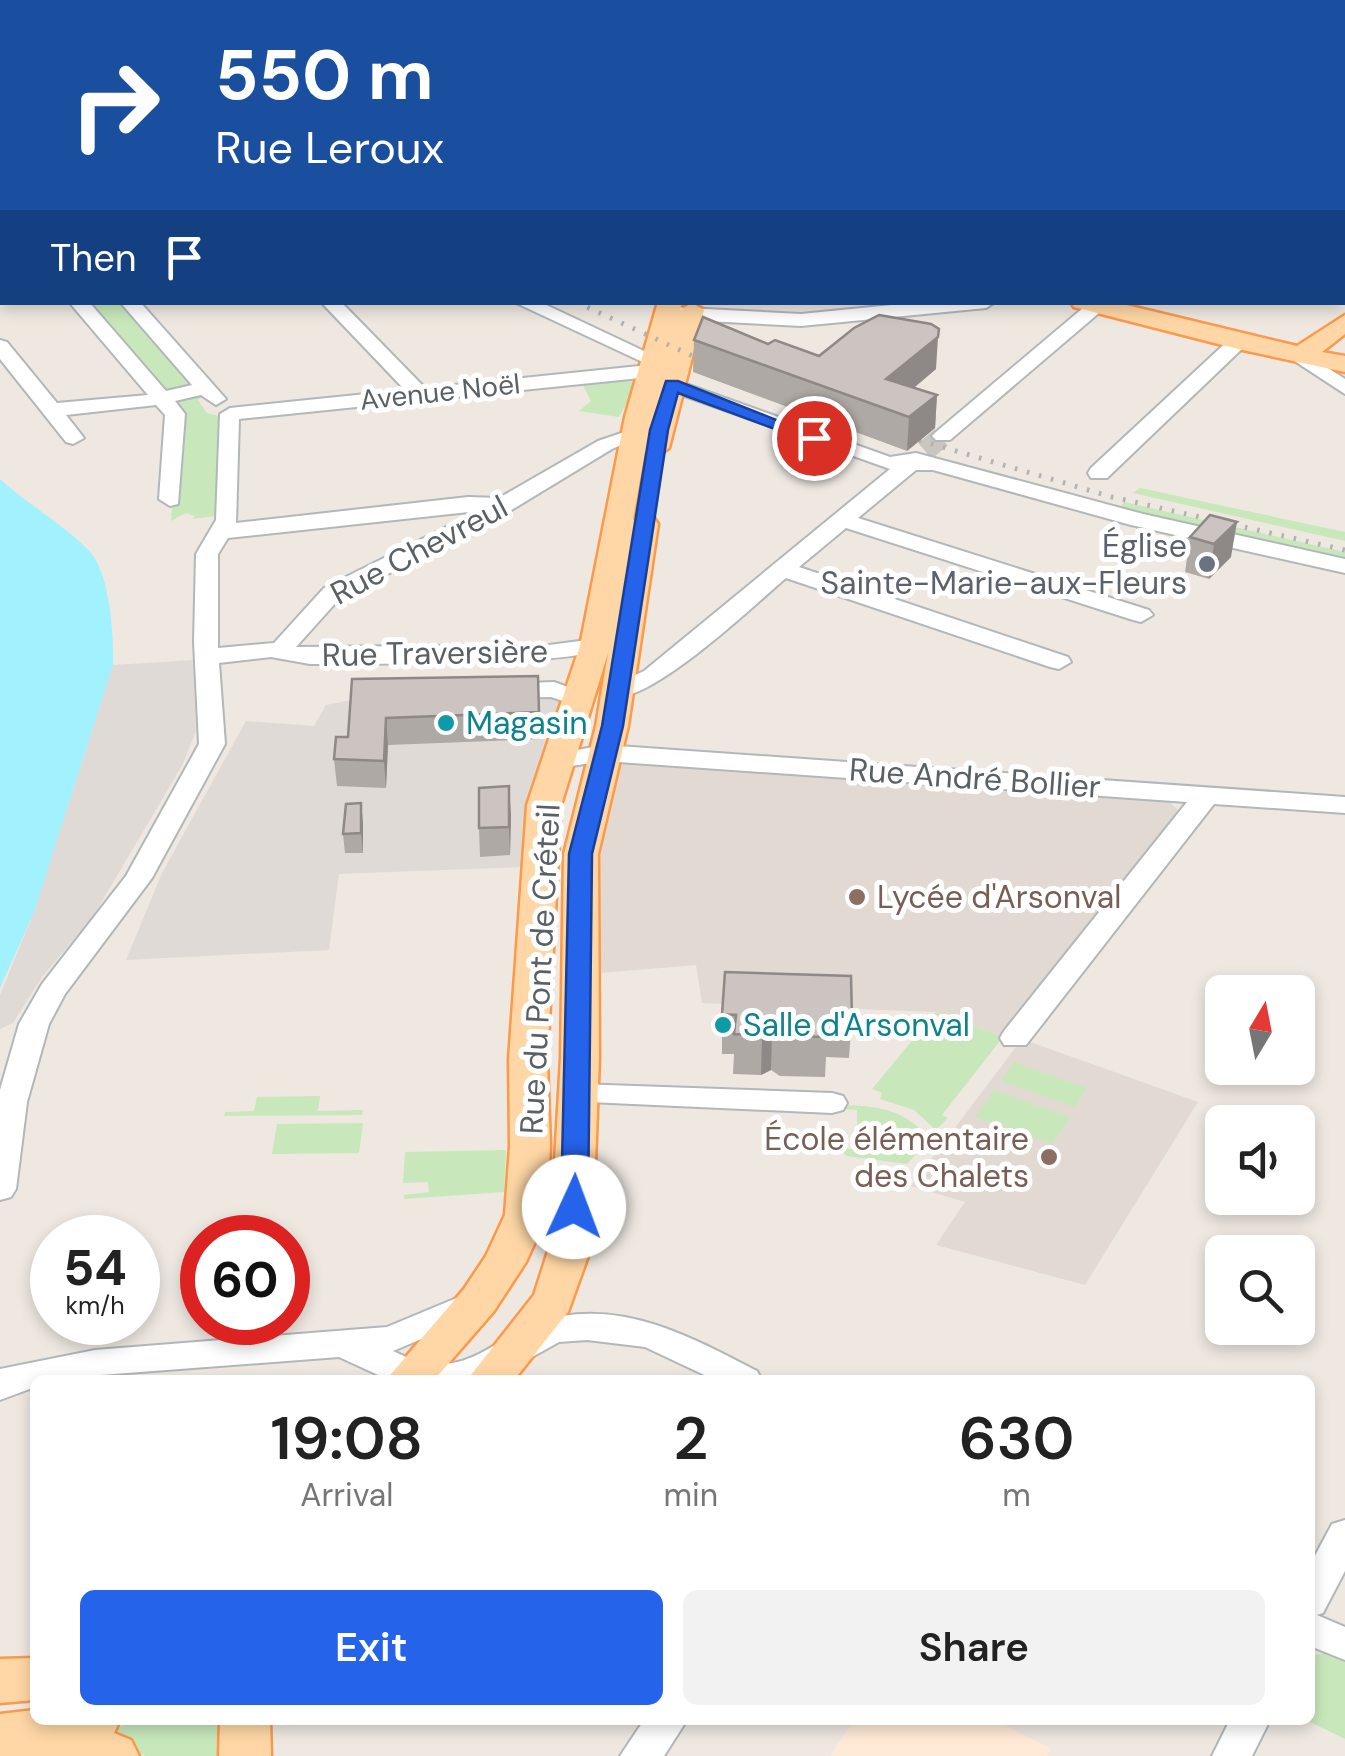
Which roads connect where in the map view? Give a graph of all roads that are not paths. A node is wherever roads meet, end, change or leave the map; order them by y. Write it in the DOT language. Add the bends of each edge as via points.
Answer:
graph roads {
  1 [pos="81,305"];
  2 [pos="132,305"];
  3 [pos="333,305"];
  4 [pos="528,305"];
  5 [pos="955,305"];
  6 [pos="1093,305"];
  7 [pos="1098,305"];
  8 [pos="681,308"];
  9 [pos="1345,322"];
  10 [pos="1238,342"];
  11 [pos="0,346"];
  12 [pos="1300,356"];
  13 [pos="1345,364"];
  14 [pos="661,381"];
  15 [pos="204,388"];
  16 [pos="1345,388"];
  17 [pos="420,394"];
  18 [pos="163,397"];
  19 [pos="52,410"];
  20 [pos="230,414"];
  21 [pos="636,434"];
  22 [pos="943,436"];
  23 [pos="73,438"];
  24 [pos="917,457"];
  25 [pos="1100,474"];
  26 [pos="170,499"];
  27 [pos="503,506"];
  28 [pos="843,520"];
  29 [pos="220,532"];
  30 [pos="1345,566"];
  31 [pos="783,570"];
  32 [pos="1141,615"];
  33 [pos="596,646"];
  34 [pos="274,652"];
  35 [pos="376,655"];
  36 [pos="208,657"];
  37 [pos="1060,662"];
  38 [pos="421,682"];
  39 [pos="485,692"];
  40 [pos="618,692"];
  41 [pos="578,699"];
  42 [pos="604,753"];
  43 [pos="559,760"];
  44 [pos="1199,794"];
  45 [pos="1344,798"];
  46 [pos="1015,1038"];
  47 [pos="578,1094"];
  48 [pos="832,1103"];
  49 [pos="0,1189"];
  50 [pos="479,1300"];
  51 [pos="450,1333"];
  52 [pos="345,1346"];
  53 [pos="499,1369"];
  54 [pos="405,1375"];
  55 [pos="413,1375"];
  56 [pos="467,1375"];
  57 [pos="735,1375"];
  58 [pos="0,1387"];
  59 [pos="1345,1534"];
  60 [pos="1315,1592"];
  61 [pos="1315,1631"];
  62 [pos="1345,1644"];
  63 [pos="244,1725"];
  64 [pos="663,1725"];
  65 [pos="1248,1725"];
  66 [pos="73,1726"];
  67 [pos="0,1736"];
  68 [pos="114,1756"];
  69 [pos="246,1756"];
  70 [pos="640,1756"];
  71 [pos="1232,1756"];
  1 -- 18 [label="street"];
  2 -- 15 [label="street"];
  3 -- 17 [label="street"];
  4 -- 14 [label="street"];
  5 -- 8 [label="street" via="801,320"];
  6 -- 22 [label="street"];
  7 -- 10 [label="main road"];
  8 -- 14 [label="main road, Rue du Pont de Créteil" via="683,333"];
  9 -- 12 [label="main road"];
  10 -- 12 [label="main road"];
  10 -- 25 [label="street"];
  11 -- 19 [label="street"];
  12 -- 13 [label="main road"];
  12 -- 16 [label="street"];
  14 -- 17 [label="street, Avenue Noël"];
  14 -- 21 [label="main road, Rue du Pont de Créteil"];
  14 -- 24 [label="street" via="872,458"];
  14 -- 40 [label="main road, Rue du Pont de Créteil"];
  15 -- 18 [label="street"];
  15 -- 20 [label="street"];
  17 -- 20 [label="street, Avenue Noël"];
  18 -- 19 [label="street"];
  18 -- 26 [label="street" via="175,414"];
  19 -- 23 [label="street"];
  20 -- 29 [label="street" via="227,520"];
  21 -- 27 [label="street, Rue Chevreul"];
  21 -- 33 [label="main road, Rue du Pont de Créteil"];
  24 -- 28 [label="street"];
  24 -- 30 [label="street" via="1140,520"];
  27 -- 29 [label="street" via="468,504"];
  27 -- 34 [label="street, Rue Chevreul" via="332,592"];
  28 -- 31 [label="street"];
  28 -- 32 [label="street"];
  29 -- 36 [label="street" via="207,554"];
  31 -- 37 [label="street"];
  31 -- 40 [label="street" via="653,676"];
  33 -- 35 [label="street, Rue Traversière"];
  33 -- 41 [label="main road, Rue du Pont de Créteil"];
  34 -- 35 [label="street, Rue Traversière"];
  34 -- 36 [label="street"];
  35 -- 38 [label="street"];
  36 -- 49 [label="street" via="212,744 138,878 34,1024 12,1102"];
  39 -- 41 [label="street" via="554,689"];
  40 -- 42 [label="main road, Rue du Pont de Créteil"];
  41 -- 43 [label="main road, Rue du Pont de Créteil"];
  42 -- 43 [label="street, Rue du Pont de Créteil"];
  42 -- 44 [label="street, Rue André Bollier"];
  42 -- 47 [label="main road, Rue du Pont de Créteil" via="580,854"];
  43 -- 50 [label="main road, Rue du Pont de Créteil" via="542,822 526,1215"];
  44 -- 45 [label="street, Rue André Bollier"];
  44 -- 46 [label="street" via="1201,804"];
  47 -- 48 [label="street"];
  47 -- 53 [label="main road, Rue du Pont de Créteil" via="574,1207 563,1277 553,1301"];
  50 -- 51 [label="main road, Rue du Pont de Créteil"];
  50 -- 52 [label="street" via="412,1332"];
  51 -- 53 [label="street" via="453,1348"];
  51 -- 55 [label="main road, Rue du Pont de Créteil"];
  52 -- 54 [label="street"];
  52 -- 58 [label="street" via="95,1364 15,1377"];
  53 -- 56 [label="street"];
  53 -- 57 [label="street" via="556,1328 616,1326 654,1333"];
  59 -- 60 [label="street"];
  61 -- 62 [label="street"];
  63 -- 69 [label="main road"];
  64 -- 70 [label="street"];
  65 -- 71 [label="street"];
  66 -- 67 [label="main road"];
  66 -- 68 [label="main road"];
}
